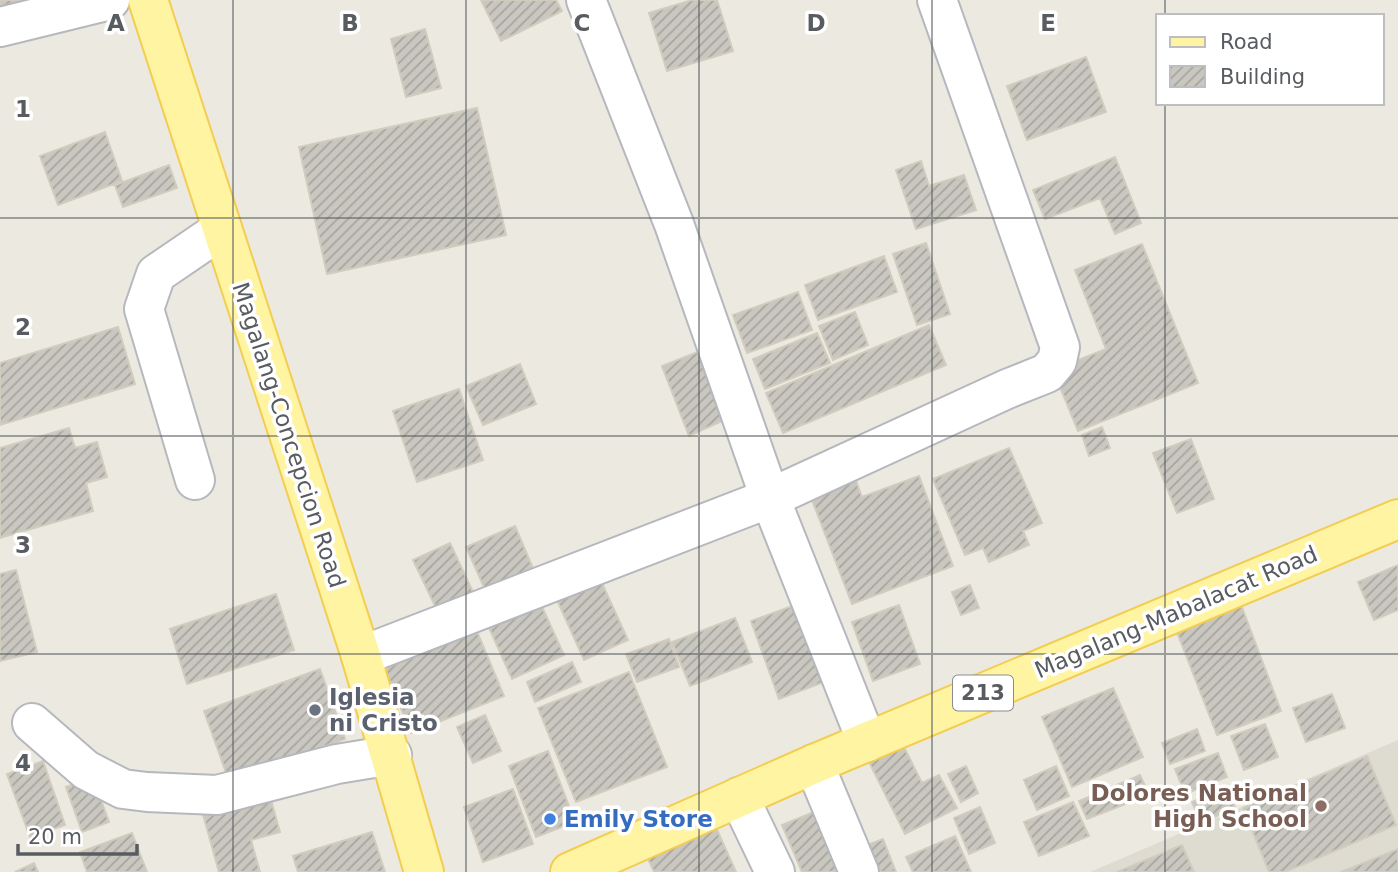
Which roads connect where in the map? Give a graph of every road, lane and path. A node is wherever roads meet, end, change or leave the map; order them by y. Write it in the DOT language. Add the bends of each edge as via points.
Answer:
graph roads {
  1 [pos="110,0"];
  2 [pos="148,0"];
  3 [pos="586,0"];
  4 [pos="937,0"];
  5 [pos="0,27"];
  6 [pos="222,229"];
  7 [pos="195,480"];
  8 [pos="770,498"];
  9 [pos="1398,519"];
  10 [pos="361,656"];
  11 [pos="32,723"];
  12 [pos="867,742"];
  13 [pos="392,755"];
  14 [pos="814,764"];
  15 [pos="739,797"];
  16 [pos="424,872"];
  17 [pos="570,872"];
  18 [pos="775,872"];
  19 [pos="859,872"];
  1 -- 5 [label="street"];
  2 -- 6 [label="main road, Magalang-Concepcion Road"];
  3 -- 8 [label="street" via="674,223"];
  4 -- 8 [label="street" via="1060,347 1057,361 1047,373"];
  6 -- 7 [label="street" via="156,274 144,309"];
  6 -- 10 [label="main road, Magalang-Concepcion Road"];
  8 -- 10 [label="street"];
  8 -- 12 [label="street"];
  9 -- 12 [label="main road, Magalang-Mabalacat Road / 213"];
  10 -- 13 [label="main road, Magalang-Concepcion Road"];
  11 -- 13 [label="street" via="86,770 123,789 147,792 217,795"];
  12 -- 14 [label="main road, Magalang-Mabalacat Road / 213"];
  13 -- 16 [label="main road, Magalang-Concepcion Road"];
  14 -- 15 [label="main road, Magalang-Mabalacat Road / 213"];
  14 -- 19 [label="street"];
  15 -- 17 [label="main road, Magalang-Mabalacat Road / 213"];
  15 -- 18 [label="street"];
}
